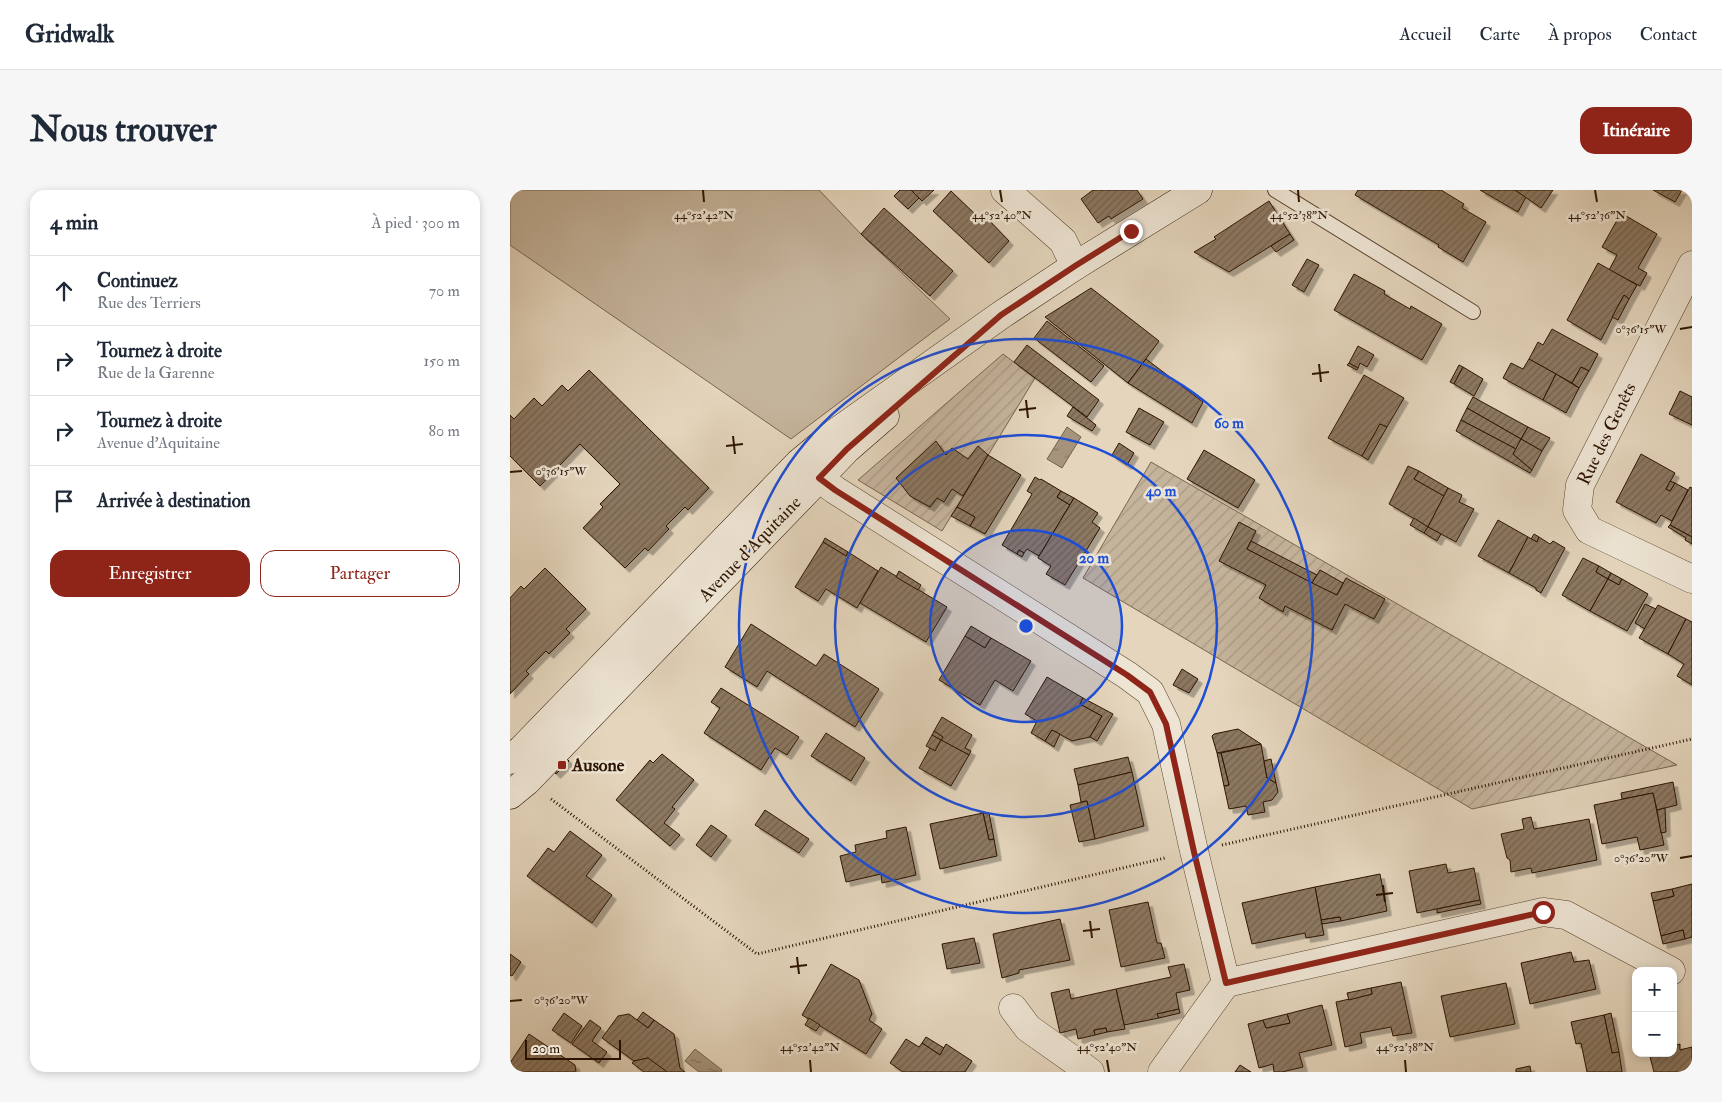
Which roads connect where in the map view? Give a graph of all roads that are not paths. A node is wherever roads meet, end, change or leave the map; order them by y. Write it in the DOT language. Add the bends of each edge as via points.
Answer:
graph roads {
  1 [pos="1005,190"];
  2 [pos="1198,190"];
  3 [pos="1275,190"];
  4 [pos="1692,264"];
  5 [pos="1075,266"];
  6 [pos="1472,312"];
  7 [pos="809,470"];
  8 [pos="1692,579"];
  9 [pos="510,760"];
  10 [pos="518,788"];
  11 [pos="1664,967"];
  12 [pos="1677,972"];
  13 [pos="1692,977"];
  14 [pos="1226,983"];
  15 [pos="1013,1008"];
  16 [pos="1090,1072"];
  17 [pos="1162,1072"];
  1 -- 5 [label="street" via="1063,241"];
  2 -- 5 [label="street, Avenue d'Aquitaine"];
  3 -- 6 [label="lane"];
  4 -- 8 [label="street, Rue des Genêts" via="1580,486 1577,510 1589,530"];
  5 -- 7 [label="street, Avenue d'Aquitaine" via="835,433"];
  7 -- 9 [label="street, Avenue d'Aquitaine"];
  7 -- 10 [label="street, Avenue d'Aquitaine"];
  7 -- 14 [label="street" via="1150,692 1166,724"];
  11 -- 14 [label="street" via="1566,915 1543,912"];
  12 -- 13 [label="street"];
  14 -- 17 [label="street"];
  15 -- 16 [label="street" via="1028,1028"];
}
